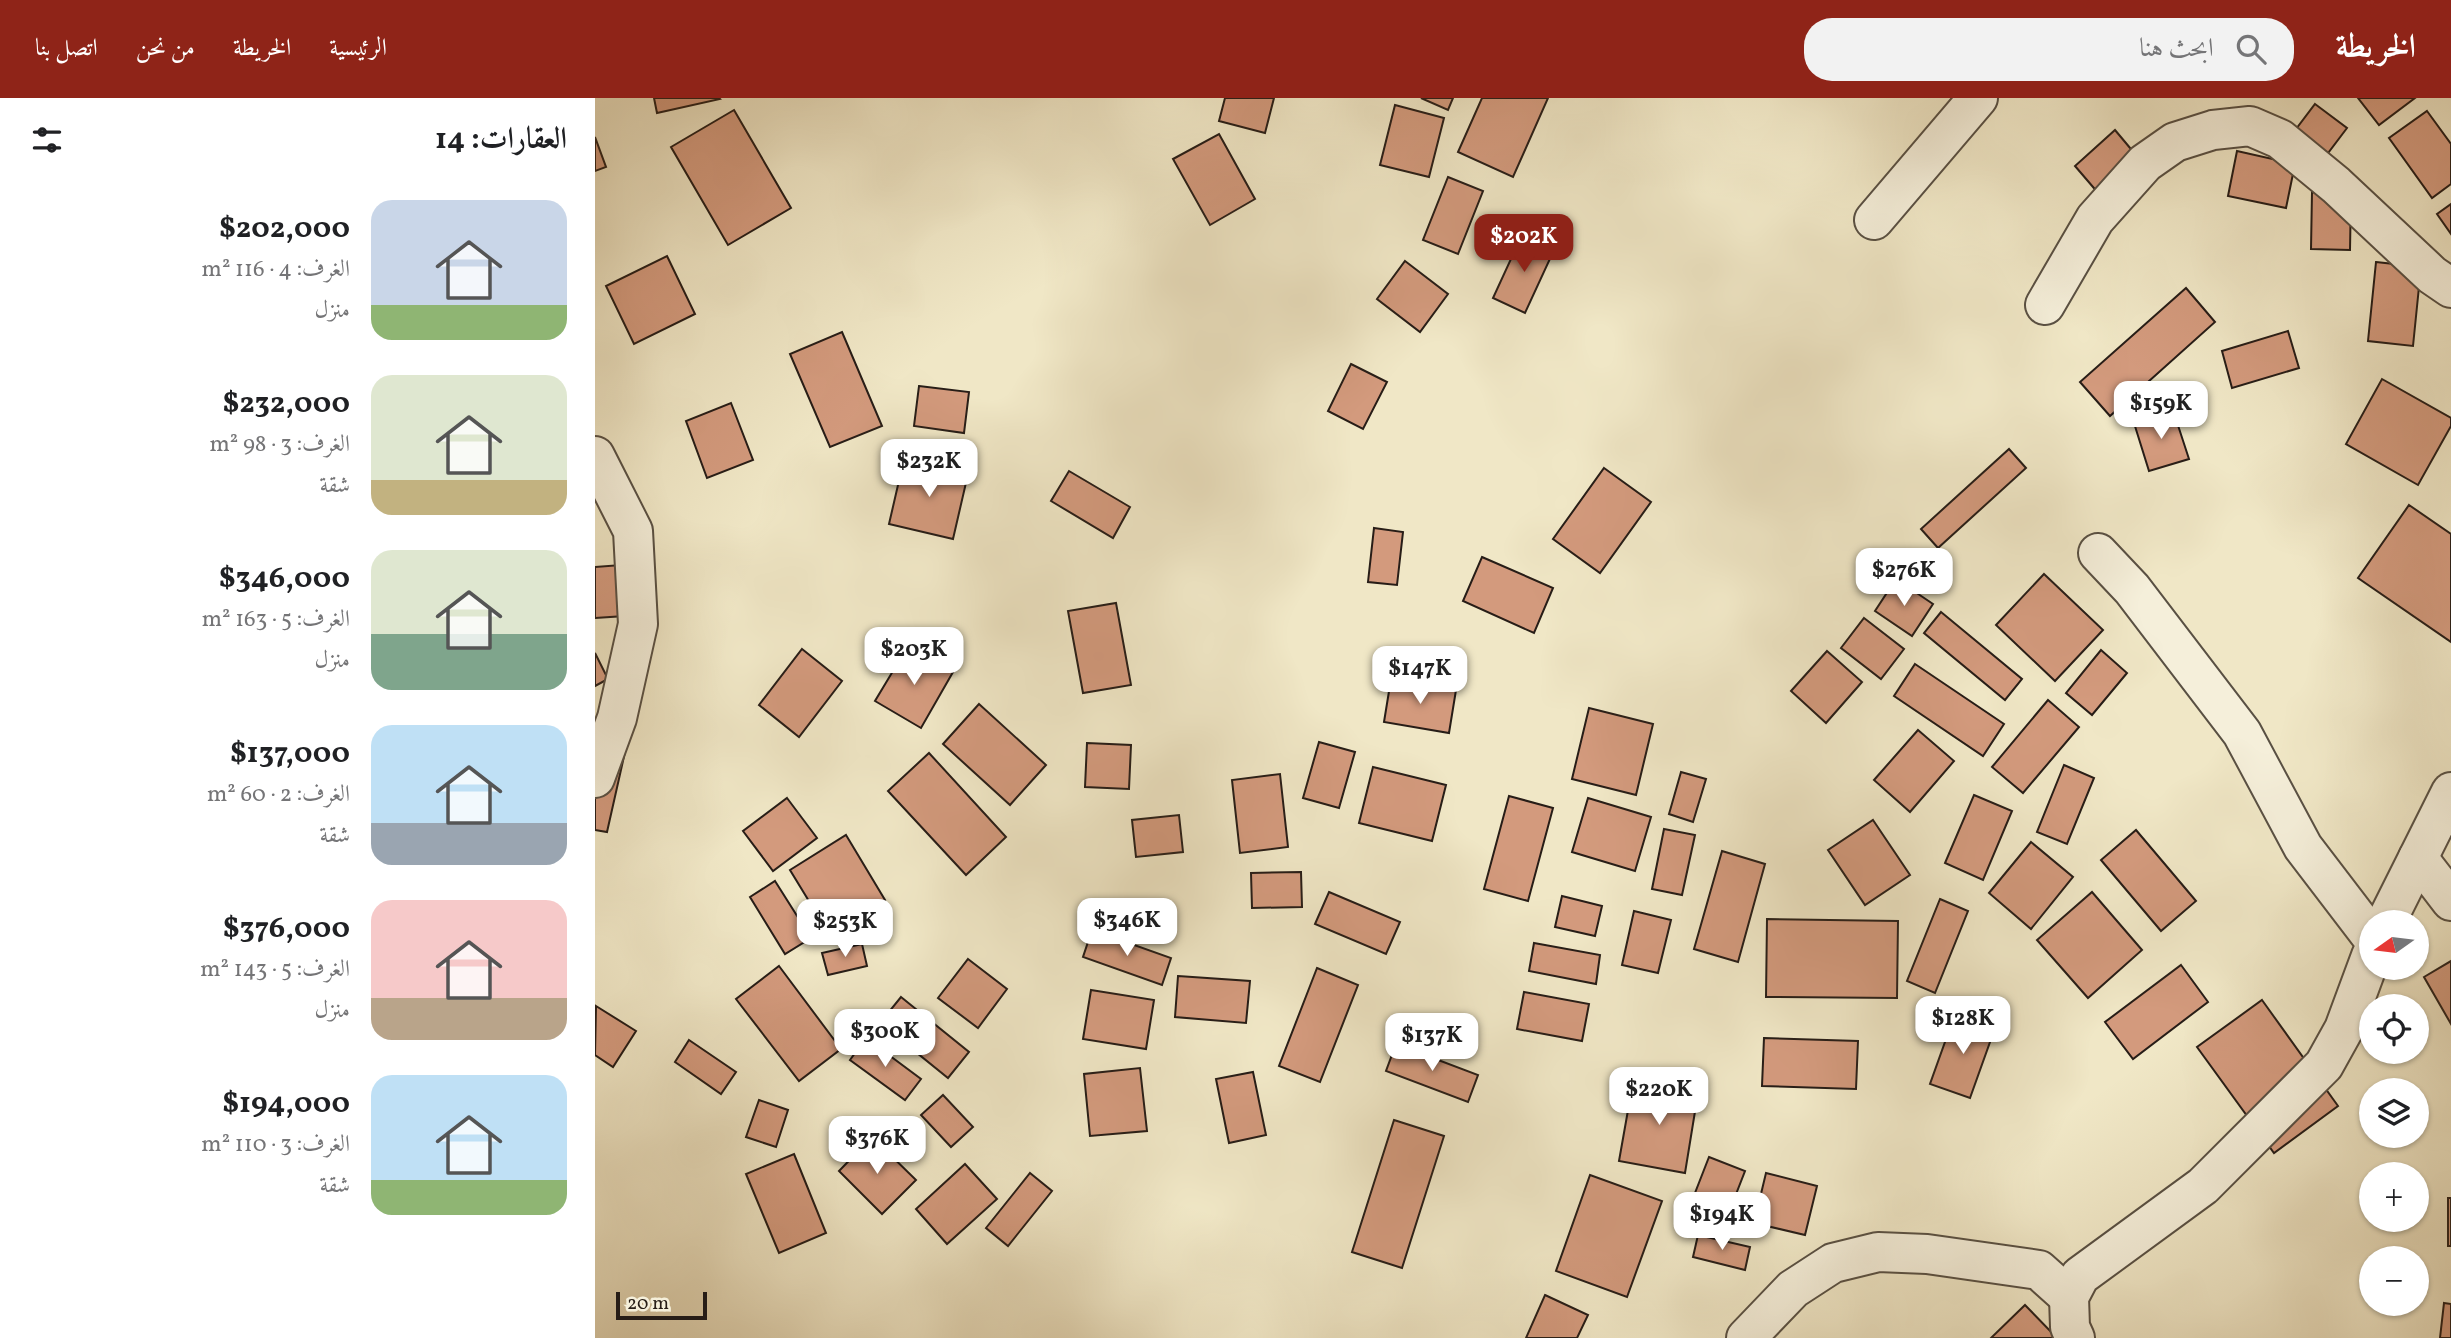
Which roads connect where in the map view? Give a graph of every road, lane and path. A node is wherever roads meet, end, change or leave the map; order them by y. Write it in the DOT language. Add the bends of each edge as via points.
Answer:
graph roads {
  1 [pos="1978,98"];
  2 [pos="1874,220"];
  3 [pos="2451,288"];
  4 [pos="2045,305"];
  5 [pos="595,457"];
  6 [pos="2098,553"];
  7 [pos="595,778"];
  8 [pos="2451,792"];
  9 [pos="2418,858"];
  10 [pos="2451,901"];
  11 [pos="2392,910"];
  12 [pos="2359,920"];
  13 [pos="2362,980"];
  14 [pos="2069,1297"];
  15 [pos="1746,1338"];
  16 [pos="2075,1338"];
  1 -- 2 [label="street"];
  3 -- 4 [label="street" via="2280,139 2250,126 2213,130 2175,142 2145,163 2095,219"];
  5 -- 7 [label="street" via="633,531 638,624 617,718"];
  6 -- 12 [label="street" via="2132,589 2242,733 2303,846"];
  8 -- 9 [label="street"];
  9 -- 10 [label="street"];
  9 -- 11 [label="street"];
  13 -- 14 [label="street" via="2344,1029 2324,1065 2203,1186 2080,1276"];
  14 -- 15 [label="street" via="2039,1270 1878,1252 1833,1263 1793,1289"];
  14 -- 16 [label="street"];
}
